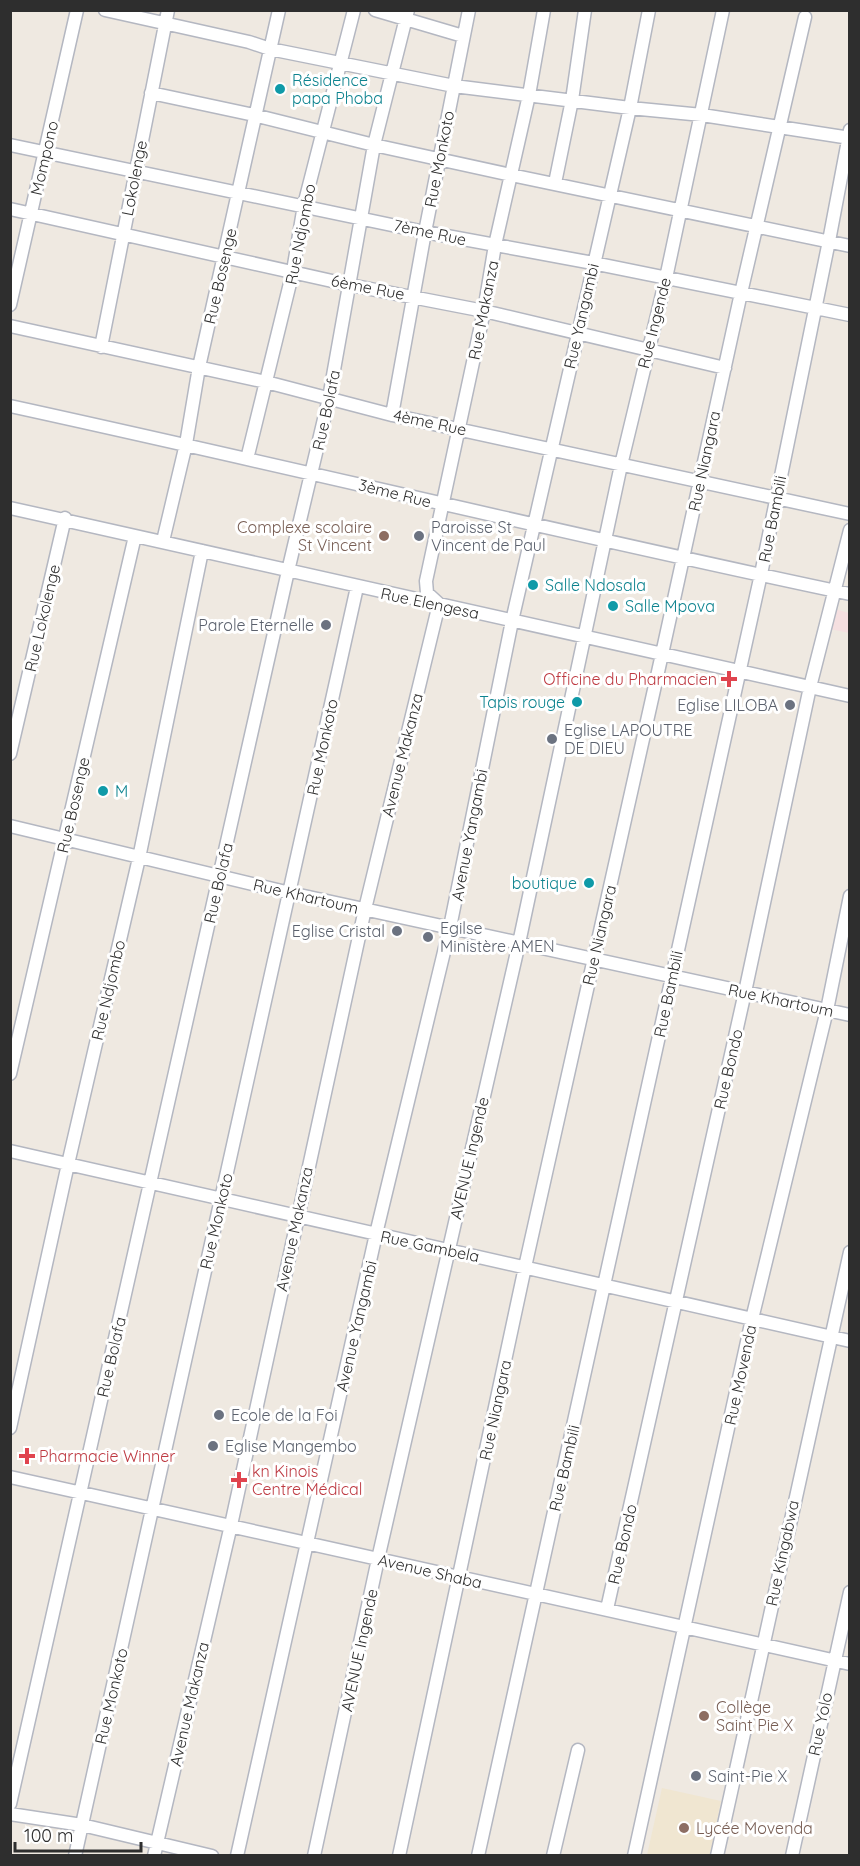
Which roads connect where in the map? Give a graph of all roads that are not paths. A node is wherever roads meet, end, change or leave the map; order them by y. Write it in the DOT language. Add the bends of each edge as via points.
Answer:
graph roads {
  1 [pos="77,10"];
  2 [pos="105,10"];
  3 [pos="168,10"];
  4 [pos="279,10"];
  5 [pos="354,10"];
  6 [pos="375,10"];
  7 [pos="469,10"];
  8 [pos="544,10"];
  9 [pos="585,10"];
  10 [pos="649,10"];
  11 [pos="723,10"];
  12 [pos="407,15"];
  13 [pos="805,16"];
  14 [pos="164,25"];
  15 [pos="463,36"];
  16 [pos="270,49"];
  17 [pos="340,62"];
  18 [pos="393,73"];
  19 [pos="454,86"];
  20 [pos="151,93"];
  21 [pos="529,95"];
  22 [pos="572,100"];
  23 [pos="630,108"];
  24 [pos="254,115"];
  25 [pos="702,115"];
  26 [pos="778,127"];
  27 [pos="323,131"];
  28 [pos="849,135"];
  29 [pos="10,144"];
  30 [pos="374,145"];
  31 [pos="45,152"];
  32 [pos="440,158"];
  33 [pos="135,171"];
  34 [pos="511,175"];
  35 [pos="555,183"];
  36 [pos="239,192"];
  37 [pos="609,196"];
  38 [pos="304,205"];
  39 [pos="10,209"];
  40 [pos="681,210"];
  41 [pos="31,214"];
  42 [pos="359,217"];
  43 [pos="756,227"];
  44 [pos="425,232"];
  45 [pos="122,235"];
  46 [pos="829,241"];
  47 [pos="495,245"];
  48 [pos="849,246"];
  49 [pos="224,256"];
  50 [pos="593,263"];
  51 [pos="293,271"];
  52 [pos="666,278"];
  53 [pos="350,285"];
  54 [pos="741,293"];
  55 [pos="414,296"];
  56 [pos="10,305"];
  57 [pos="815,309"];
  58 [pos="484,311"];
  59 [pos="849,315"];
  60 [pos="10,326"];
  61 [pos="577,333"];
  62 [pos="101,346"];
  63 [pos="648,348"];
  64 [pos="199,367"];
  65 [pos="725,368"];
  66 [pos="266,382"];
  67 [pos="329,398"];
  68 [pos="10,406"];
  69 [pos="392,415"];
  70 [pos="458,429"];
  71 [pos="186,444"];
  72 [pos="551,448"];
  73 [pos="247,459"];
  74 [pos="621,465"];
  75 [pos="313,473"];
  76 [pos="700,482"];
  77 [pos="776,499"];
  78 [pos="443,505"];
  79 [pos="10,508"];
  80 [pos="849,514"];
  81 [pos="65,518"];
  82 [pos="533,524"];
  83 [pos="849,530"];
  84 [pos="135,536"];
  85 [pos="605,540"];
  86 [pos="163,541"];
  87 [pos="202,551"];
  88 [pos="683,557"];
  89 [pos="288,571"];
  90 [pos="761,574"];
  91 [pos="357,587"];
  92 [pos="834,591"];
  93 [pos="849,594"];
  94 [pos="439,604"];
  95 [pos="512,621"];
  96 [pos="585,636"];
  97 [pos="663,654"];
  98 [pos="740,671"];
  99 [pos="810,687"];
  100 [pos="849,696"];
  101 [pos="10,754"];
  102 [pos="10,826"];
  103 [pos="66,839"];
  104 [pos="139,858"];
  105 [pos="220,877"];
  106 [pos="290,892"];
  107 [pos="849,896"];
  108 [pos="365,909"];
  109 [pos="450,927"];
  110 [pos="519,943"];
  111 [pos="593,960"];
  112 [pos="672,977"];
  113 [pos="745,992"];
  114 [pos="826,1010"];
  115 [pos="849,1015"];
  116 [pos="10,1074"];
  117 [pos="10,1151"];
  118 [pos="68,1164"];
  119 [pos="151,1183"];
  120 [pos="220,1200"];
  121 [pos="297,1217"];
  122 [pos="376,1234"];
  123 [pos="448,1249"];
  124 [pos="849,1252"];
  125 [pos="525,1267"];
  126 [pos="604,1286"];
  127 [pos="676,1302"];
  128 [pos="752,1319"];
  129 [pos="830,1337"];
  130 [pos="849,1341"];
  131 [pos="10,1428"];
  132 [pos="10,1477"];
  133 [pos="81,1493"];
  134 [pos="152,1508"];
  135 [pos="231,1525"];
  136 [pos="307,1543"];
  137 [pos="378,1559"];
  138 [pos="459,1577"];
  139 [pos="849,1592"];
  140 [pos="535,1594"];
  141 [pos="607,1610"];
  142 [pos="685,1628"];
  143 [pos="762,1645"];
  144 [pos="834,1661"];
  145 [pos="849,1664"];
  146 [pos="578,1750"];
  147 [pos="16,1754"];
  148 [pos="10,1804"];
  149 [pos="10,1814"];
  150 [pos="82,1826"];
  151 [pos="155,1849"];
  152 [pos="75,1856"];
  153 [pos="212,1856"];
  154 [pos="237,1856"];
  155 [pos="314,1856"];
  156 [pos="399,1856"];
  157 [pos="478,1856"];
  158 [pos="553,1856"];
  159 [pos="634,1856"];
  160 [pos="717,1856"];
  161 [pos="792,1856"];
  1 -- 31 [label="street, Mompono"];
  2 -- 14 [label="street"];
  3 -- 14 [label="street, Lokolenge"];
  4 -- 16 [label="street, Rue Bosenge"];
  5 -- 17 [label="street, Rue Ndjombo"];
  6 -- 12 [label="street"];
  7 -- 15 [label="street, Rue Monkoto"];
  8 -- 21 [label="street, Rue Makanza"];
  9 -- 22 [label="street"];
  10 -- 23 [label="street, Rue Yangambi"];
  11 -- 25 [label="street, Rue Ingende"];
  12 -- 15 [label="street"];
  12 -- 18 [label="street, Rue Bolafa"];
  13 -- 26 [label="street, Rue Niangara"];
  14 -- 16 [label="street"];
  14 -- 20 [label="street, Lokolenge"];
  15 -- 19 [label="street, Rue Monkoto"];
  16 -- 17 [label="street"];
  16 -- 24 [label="street, Rue Bosenge"];
  17 -- 18 [label="street"];
  17 -- 27 [label="street, Rue Ndjombo"];
  18 -- 19 [label="street"];
  18 -- 30 [label="street, Rue Bolafa"];
  19 -- 21 [label="street"];
  19 -- 32 [label="street, Rue Monkoto"];
  20 -- 24 [label="street"];
  20 -- 33 [label="street, Lokolenge"];
  21 -- 22 [label="street"];
  21 -- 34 [label="street, Rue Makanza"];
  22 -- 23 [label="street"];
  22 -- 35 [label="street"];
  23 -- 25 [label="street"];
  23 -- 37 [label="street, Rue Yangambi"];
  24 -- 27 [label="street"];
  24 -- 36 [label="street, Rue Bosenge"];
  25 -- 26 [label="street"];
  25 -- 40 [label="street, Rue Ingende"];
  26 -- 28 [label="street"];
  26 -- 43 [label="street, Rue Niangara"];
  27 -- 30 [label="street"];
  27 -- 38 [label="street, Rue Ndjombo"];
  28 -- 46 [label="street, Rue Bambili"];
  29 -- 31 [label="street, 7ème Rue"];
  30 -- 32 [label="street"];
  30 -- 42 [label="street, Rue Bolafa"];
  31 -- 33 [label="street, 7ème Rue"];
  31 -- 41 [label="street, Mompono"];
  32 -- 34 [label="street"];
  32 -- 44 [label="street, Rue Monkoto"];
  33 -- 36 [label="street, 7ème Rue"];
  33 -- 45 [label="street, Lokolenge"];
  34 -- 35 [label="street"];
  34 -- 47 [label="street, Rue Makanza"];
  35 -- 37 [label="street"];
  36 -- 38 [label="street, 7ème Rue"];
  36 -- 49 [label="street, Rue Bosenge"];
  37 -- 40 [label="street"];
  37 -- 50 [label="street, Rue Yangambi"];
  38 -- 42 [label="street, 7ème Rue"];
  38 -- 51 [label="street, Rue Ndjombo"];
  39 -- 41 [label="street, 6ème Rue"];
  40 -- 43 [label="street"];
  40 -- 52 [label="street, Rue Ingende"];
  41 -- 45 [label="street, 6ème Rue"];
  41 -- 56 [label="street, Mompono"];
  42 -- 44 [label="street, 7ème Rue"];
  42 -- 53 [label="street, Rue Bolafa"];
  43 -- 46 [label="street"];
  43 -- 54 [label="street, Rue Niangara"];
  44 -- 47 [label="street, 7ème Rue"];
  44 -- 55 [label="street, Rue Monkoto"];
  45 -- 49 [label="street, 6ème Rue"];
  45 -- 62 [label="street, Lokolenge"];
  46 -- 48 [label="street"];
  46 -- 57 [label="street, Rue Bambili"];
  47 -- 50 [label="street, 7ème Rue"];
  47 -- 58 [label="street, Rue Makanza"];
  49 -- 51 [label="street, 6ème Rue"];
  49 -- 64 [label="street, Rue Bosenge"];
  50 -- 52 [label="street, 7ème Rue"];
  50 -- 61 [label="street, Rue Yangambi"];
  51 -- 53 [label="street, 6ème Rue"];
  51 -- 66 [label="street, Rue Ndjombo"];
  52 -- 54 [label="street, 7ème Rue"];
  52 -- 63 [label="street, Rue Ingende"];
  53 -- 55 [label="street, 6ème Rue"];
  53 -- 67 [label="street, Rue Bolafa"];
  54 -- 57 [label="street, 7ème Rue"];
  54 -- 65 [label="street, Rue Niangara"];
  55 -- 58 [label="street, 6ème Rue"];
  55 -- 69 [label="street, Rue Monkoto"];
  57 -- 59 [label="street, 7ème Rue"];
  57 -- 77 [label="street, Rue Bambili"];
  58 -- 61 [label="street, 6ème Rue"];
  58 -- 70 [label="street, Rue Makanza"];
  60 -- 62 [label="street, 4ème Rue"];
  61 -- 63 [label="street, 6ème Rue"];
  61 -- 72 [label="street, Rue Yangambi"];
  62 -- 64 [label="street, 4ème Rue"];
  63 -- 65 [label="street, 6ème Rue"];
  63 -- 74 [label="street, Rue Ingende"];
  64 -- 66 [label="street, 4ème Rue"];
  64 -- 71 [label="street, Rue Bosenge"];
  65 -- 76 [label="street, Rue Niangara"];
  66 -- 67 [label="street, 4ème Rue"];
  66 -- 73 [label="street, Rue Ndjombo"];
  67 -- 69 [label="street, 4ème Rue"];
  67 -- 75 [label="street, Rue Bolafa"];
  68 -- 71 [label="street, 3ème Rue"];
  69 -- 70 [label="street, 4ème Rue"];
  70 -- 72 [label="street, 4ème Rue"];
  70 -- 78 [label="street, Rue Makanza"];
  71 -- 73 [label="street, 3ème Rue"];
  71 -- 86 [label="street, Rue Bosenge"];
  72 -- 74 [label="street, 4ème Rue"];
  72 -- 82 [label="street, Rue Yangambi"];
  73 -- 75 [label="street, 3ème Rue"];
  74 -- 76 [label="street, 4ème Rue"];
  74 -- 85 [label="street, Rue Ingende"];
  75 -- 78 [label="street, 3ème Rue"];
  75 -- 89 [label="street, Rue Bolafa"];
  76 -- 77 [label="street, 4ème Rue"];
  76 -- 88 [label="street, Rue Niangara"];
  77 -- 80 [label="street, 4ème Rue"];
  77 -- 90 [label="street, Rue Bambili"];
  78 -- 82 [label="street, 3ème Rue"];
  78 -- 94 [label="street, Rue Makanza" via="426,581 427,593"];
  79 -- 81 [label="street, Rue Elengesa"];
  81 -- 84 [label="street, Rue Elengesa"];
  81 -- 101 [label="street, Rue Lokolenge"];
  82 -- 85 [label="street, 3ème Rue"];
  82 -- 95 [label="street, Rue Yangambi"];
  83 -- 92 [label="street, Rue Bondo"];
  84 -- 86 [label="street, Rue Elengesa"];
  84 -- 103 [label="street, Rue Bosenge"];
  85 -- 88 [label="street, 3ème Rue"];
  85 -- 96 [label="street, Rue Ingende"];
  86 -- 87 [label="street, Rue Elengesa"];
  87 -- 89 [label="street, Rue Elengesa"];
  87 -- 104 [label="street, Rue Ndjombo"];
  88 -- 90 [label="street, 3ème Rue"];
  88 -- 97 [label="street, Rue Niangara"];
  89 -- 91 [label="street, Rue Elengesa"];
  89 -- 105 [label="street, Rue Bolafa"];
  90 -- 92 [label="street, 3ème Rue"];
  90 -- 98 [label="street, Rue Bambili"];
  91 -- 94 [label="street, Rue Elengesa"];
  91 -- 106 [label="street, Rue Monkoto"];
  92 -- 93 [label="street, 3ème Rue"];
  92 -- 99 [label="street, Rue Bondo"];
  94 -- 95 [label="street, Rue Elengesa"];
  94 -- 108 [label="street, Avenue Makanza"];
  95 -- 96 [label="street, Rue Elengesa"];
  95 -- 109 [label="street, Avenue Yangambi"];
  96 -- 97 [label="street, Rue Elengesa"];
  96 -- 110 [label="street, AVENUE Ingende"];
  97 -- 98 [label="street, Rue Elengesa"];
  97 -- 111 [label="street, Rue Niangara"];
  98 -- 99 [label="street, Rue Elengesa"];
  98 -- 112 [label="street, Rue Bambili"];
  99 -- 100 [label="street, Rue Elengesa"];
  99 -- 113 [label="street, Rue Bondo"];
  102 -- 103 [label="street, Rue Khartoum"];
  103 -- 104 [label="street, Rue Khartoum"];
  103 -- 116 [label="street, Rue Bosenge"];
  104 -- 105 [label="street, Rue Khartoum"];
  104 -- 118 [label="street, Rue Ndjombo"];
  105 -- 106 [label="street, Rue Khartoum"];
  105 -- 119 [label="street, Rue Bolafa"];
  106 -- 108 [label="street, Rue Khartoum"];
  106 -- 120 [label="street, Rue Monkoto"];
  107 -- 114 [label="street, Rue Movenda"];
  108 -- 109 [label="street, Rue Khartoum"];
  108 -- 121 [label="street, Avenue Makanza"];
  109 -- 110 [label="street, Rue Khartoum"];
  109 -- 122 [label="street, Avenue Yangambi"];
  110 -- 111 [label="street, Rue Khartoum"];
  110 -- 123 [label="street, AVENUE Ingende"];
  111 -- 112 [label="street, Rue Khartoum"];
  111 -- 125 [label="street, Rue Niangara"];
  112 -- 113 [label="street, Rue Khartoum"];
  112 -- 126 [label="street, Rue Bambili"];
  113 -- 114 [label="street, Rue Khartoum"];
  113 -- 127 [label="street, Rue Bondo"];
  114 -- 115 [label="street, Rue Khartoum"];
  114 -- 128 [label="street, Rue Movenda"];
  117 -- 118 [label="street, Rue Gambela"];
  118 -- 119 [label="street, Rue Gambela"];
  118 -- 131 [label="street, Rue Ndjombo"];
  119 -- 120 [label="street, Rue Gambela"];
  119 -- 133 [label="street, Rue Bolafa"];
  120 -- 121 [label="street, Rue Gambela"];
  120 -- 134 [label="street, Rue Monkoto"];
  121 -- 122 [label="street, Rue Gambela"];
  121 -- 135 [label="street, Avenue Makanza"];
  122 -- 123 [label="street, Rue Gambela"];
  122 -- 136 [label="street, Avenue Yangambi"];
  123 -- 125 [label="street, Rue Gambela"];
  123 -- 137 [label="street, AVENUE Ingende"];
  124 -- 129 [label="street, Rue Kingabwa"];
  125 -- 126 [label="street, Rue Gambela"];
  125 -- 138 [label="street, Rue Niangara"];
  126 -- 127 [label="street, Rue Gambela"];
  126 -- 140 [label="street, Rue Bambili"];
  127 -- 128 [label="street, Rue Gambela"];
  127 -- 141 [label="street, Rue Bondo"];
  128 -- 129 [label="street, Rue Gambela"];
  128 -- 142 [label="street, Rue Movenda"];
  129 -- 130 [label="street, Rue Gambela"];
  129 -- 143 [label="street, Rue Kingabwa"];
  132 -- 133 [label="street, Avenue Shaba"];
  133 -- 134 [label="street, Avenue Shaba"];
  133 -- 147 [label="street, Rue Bolafa"];
  134 -- 135 [label="street, Avenue Shaba"];
  134 -- 150 [label="street, Rue Monkoto"];
  135 -- 136 [label="street, Avenue Shaba"];
  135 -- 151 [label="street, Avenue Makanza"];
  136 -- 137 [label="street, Avenue Shaba"];
  136 -- 154 [label="street, Avenue Yangambi"];
  137 -- 138 [label="street, Avenue Shaba"];
  137 -- 155 [label="street, AVENUE Ingende"];
  138 -- 140 [label="street, Avenue Shaba"];
  138 -- 156 [label="street, Rue Niangara"];
  139 -- 144 [label="street, Rue Yolo"];
  140 -- 141 [label="street, Avenue Shaba"];
  140 -- 157 [label="street, Rue Bambili"];
  141 -- 142 [label="street, Avenue Shaba"];
  142 -- 143 [label="street, Avenue Shaba"];
  142 -- 159 [label="street, Rue Movenda"];
  143 -- 144 [label="street, Avenue Shaba"];
  143 -- 160 [label="street, Rue Kingabwa"];
  144 -- 145 [label="street, Avenue Shaba"];
  144 -- 161 [label="street, Rue Yolo"];
  146 -- 158 [label="street"];
  147 -- 148 [label="street, Rue Bolafa"];
  149 -- 150 [label="street"];
  150 -- 151 [label="street"];
  150 -- 152 [label="street, Rue Monkoto"];
  151 -- 153 [label="street"];
}
